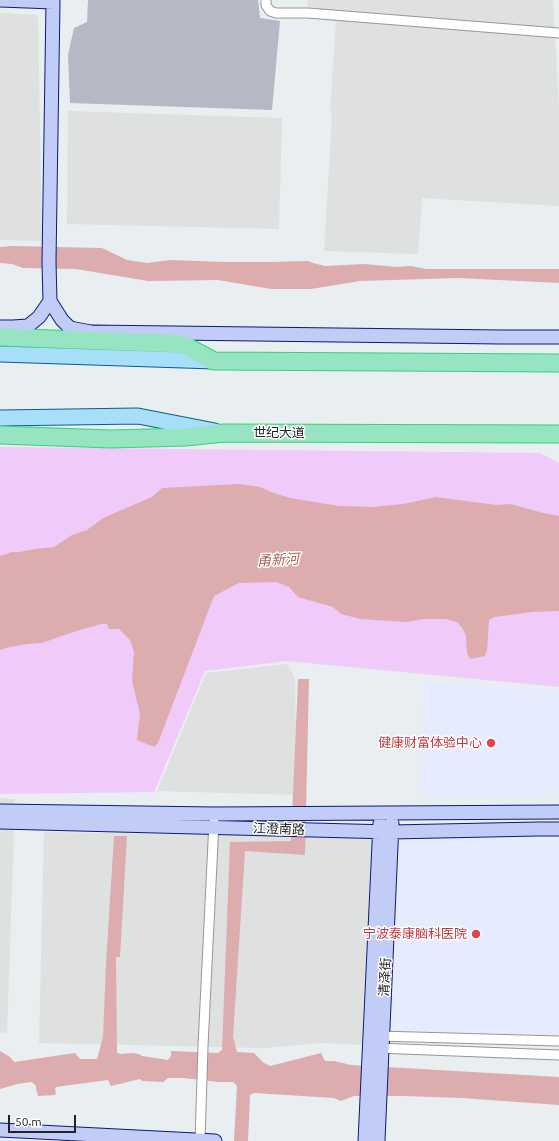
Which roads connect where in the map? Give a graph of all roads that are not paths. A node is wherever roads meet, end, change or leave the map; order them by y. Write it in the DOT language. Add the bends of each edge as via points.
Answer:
graph roads {
  1 [pos="0,0"];
  2 [pos="266,0"];
  3 [pos="559,33"];
  4 [pos="50,301"];
  5 [pos="0,327"];
  6 [pos="0,337"];
  7 [pos="559,337"];
  8 [pos="0,354"];
  9 [pos="214,361"];
  10 [pos="559,363"];
  11 [pos="0,418"];
  12 [pos="224,433"];
  13 [pos="559,434"];
  14 [pos="0,435"];
  15 [pos="0,811"];
  16 [pos="559,812"];
  17 [pos="386,813"];
  18 [pos="214,821"];
  19 [pos="0,822"];
  20 [pos="559,829"];
  21 [pos="385,832"];
  22 [pos="559,1041"];
  23 [pos="376,1042"];
  24 [pos="559,1055"];
  25 [pos="373,1102"];
  26 [pos="0,1130"];
  27 [pos="113,1138"];
  28 [pos="200,1140"];
  29 [pos="215,1141"];
  30 [pos="365,1141"];
  31 [pos="378,1141"];
  1 -- 4 [label="street" via="52,2"];
  2 -- 3 [label="street" via="270,11 276,13 308,13"];
  4 -- 5 [label="street" via="39,317 28,326"];
  4 -- 7 [label="street" via="70,328 91,332"];
  6 -- 9 [label="highway" via="182,344"];
  8 -- 9 [label="main road"];
  9 -- 10 [label="highway"];
  11 -- 12 [label="main road, 世纪大道" via="138,416"];
  12 -- 13 [label="highway, 世纪大道"];
  12 -- 14 [label="highway" via="122,439"];
  15 -- 18 [label="street, 江澄南路"];
  16 -- 17 [label="street, 江澄南路"];
  17 -- 18 [label="street, 江澄南路"];
  17 -- 21 [label="street, 清泽街"];
  18 -- 19 [label="street, 江澄南路"];
  18 -- 21 [label="street, 江澄南路"];
  18 -- 28 [label="street"];
  20 -- 21 [label="street, 江澄南路"];
  21 -- 23 [label="street, 清泽街"];
  22 -- 23 [label="street"];
  23 -- 24 [label="street"];
  23 -- 25 [label="street, 清泽街" via="381,1063"];
  23 -- 25 [label="street, 清泽街" via="368,1061"];
  25 -- 30 [label="street, 清泽街"];
  25 -- 31 [label="street, 清泽街"];
  26 -- 27 [label="street"];
  27 -- 28 [label="street"];
  28 -- 29 [label="street"];
}
